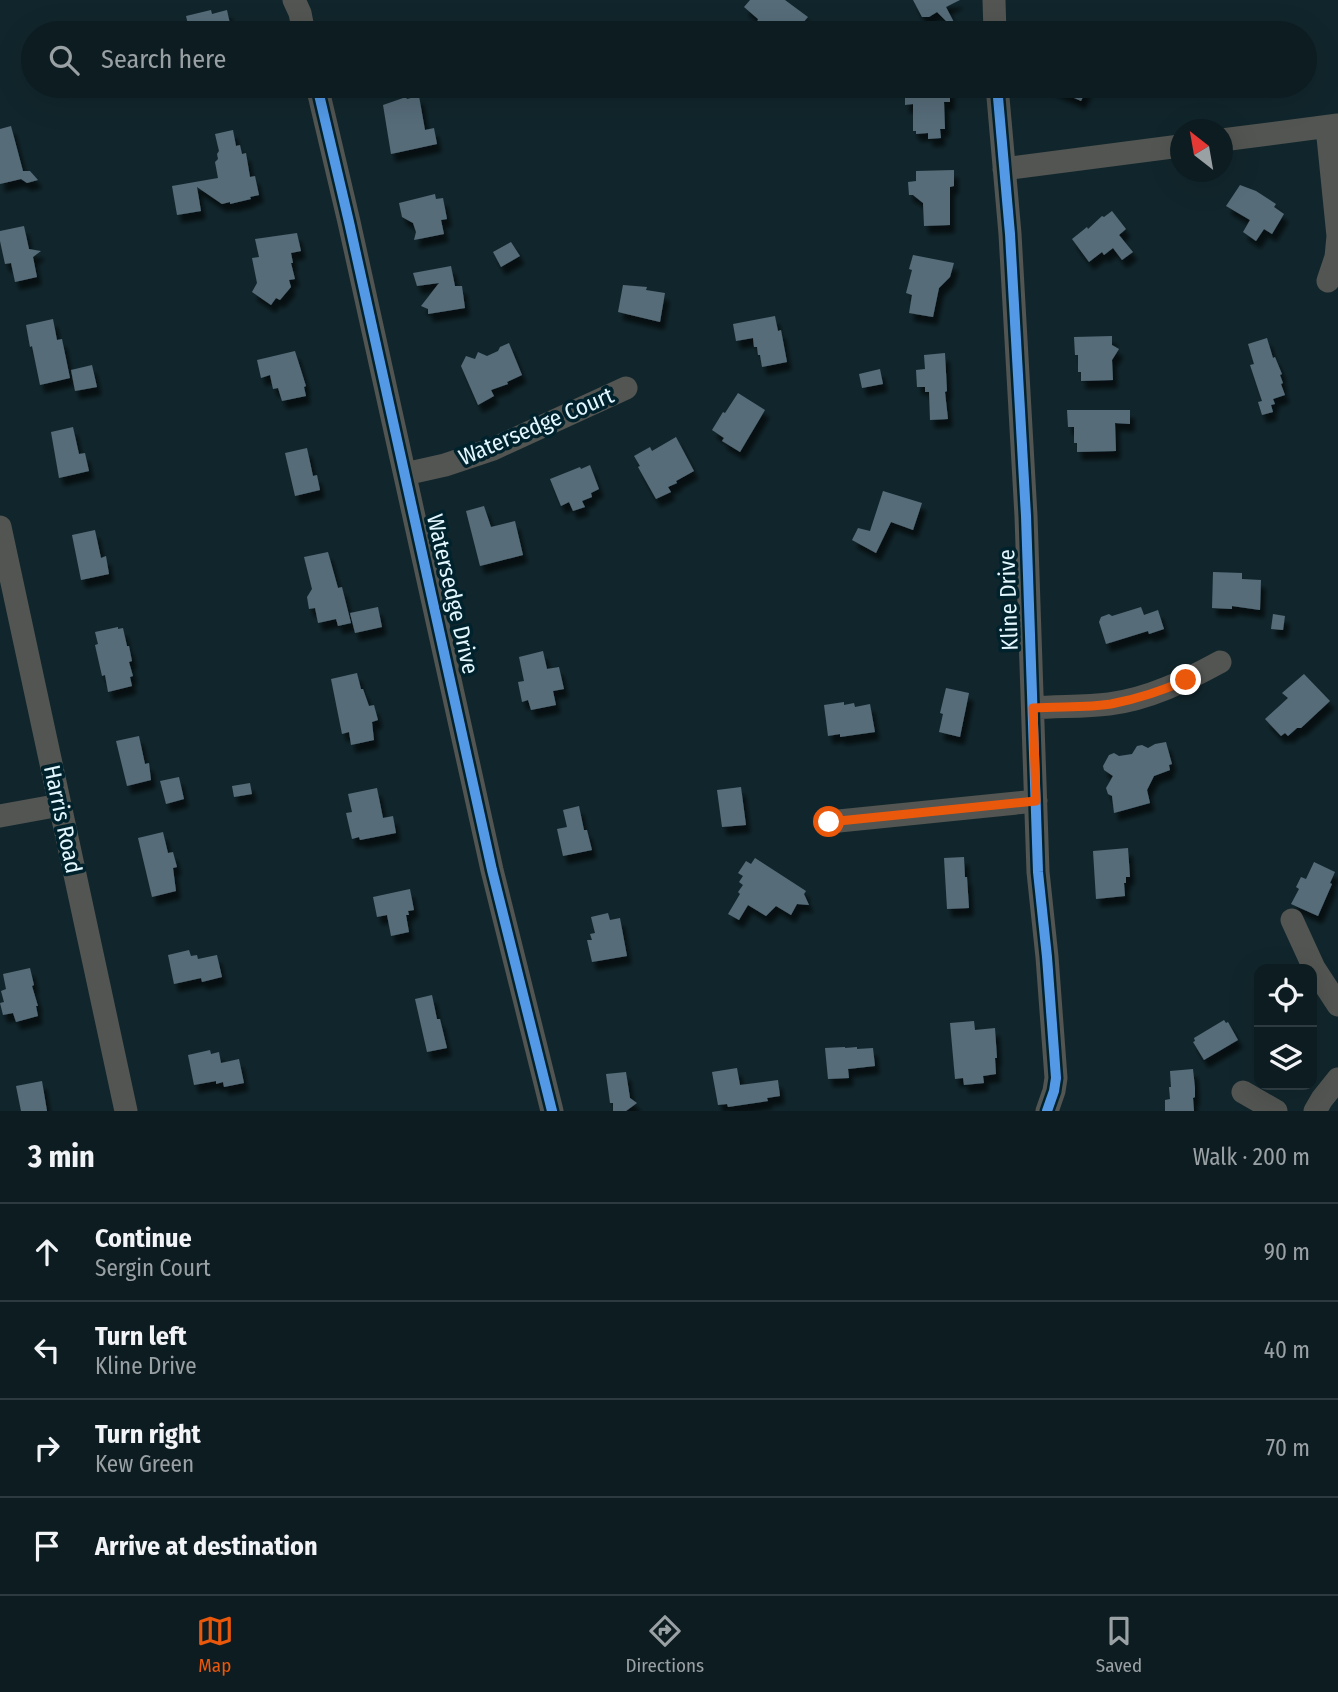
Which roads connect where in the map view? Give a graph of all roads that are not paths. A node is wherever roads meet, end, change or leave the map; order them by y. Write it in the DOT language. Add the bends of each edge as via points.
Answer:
graph roads {
  1 [pos="295,0"];
  2 [pos="994,0"];
  3 [pos="301,21"];
  4 [pos="995,21"];
  5 [pos="320,98"];
  6 [pos="998,98"];
  7 [pos="1332,126"];
  8 [pos="1233,139"];
  9 [pos="1170,147"];
  10 [pos="1004,169"];
  11 [pos="1328,281"];
  12 [pos="626,388"];
  13 [pos="405,474"];
  14 [pos="0,527"];
  15 [pos="1220,662"];
  16 [pos="1033,708"];
  17 [pos="1036,801"];
  18 [pos="60,805"];
  19 [pos="0,816"];
  20 [pos="829,822"];
  21 [pos="1292,920"];
  22 [pos="1338,1005"];
  23 [pos="1338,1079"];
  24 [pos="1243,1092"];
  25 [pos="126,1111"];
  26 [pos="552,1111"];
  27 [pos="1047,1111"];
  28 [pos="1276,1111"];
  29 [pos="1315,1111"];
  1 -- 3 [label="street"];
  2 -- 4 [label="street"];
  5 -- 13 [label="street, Watersedge Drive"];
  6 -- 10 [label="street, Kline Drive"];
  7 -- 8 [label="street"];
  7 -- 11 [label="street" via="1338,236"];
  9 -- 10 [label="street"];
  10 -- 16 [label="street, Kline Drive"];
  12 -- 13 [label="street, Watersedge Court" via="493,449"];
  13 -- 26 [label="street, Watersedge Drive" via="492,870"];
  14 -- 18 [label="street, Harris Road"];
  15 -- 16 [label="street" via="1139,698"];
  16 -- 17 [label="street, Kline Drive"];
  17 -- 20 [label="street"];
  17 -- 27 [label="street, Kline Drive" via="1056,1077"];
  18 -- 19 [label="street"];
  18 -- 25 [label="street, Harris Road"];
  21 -- 22 [label="street"];
  23 -- 29 [label="street"];
  24 -- 28 [label="street"];
}
